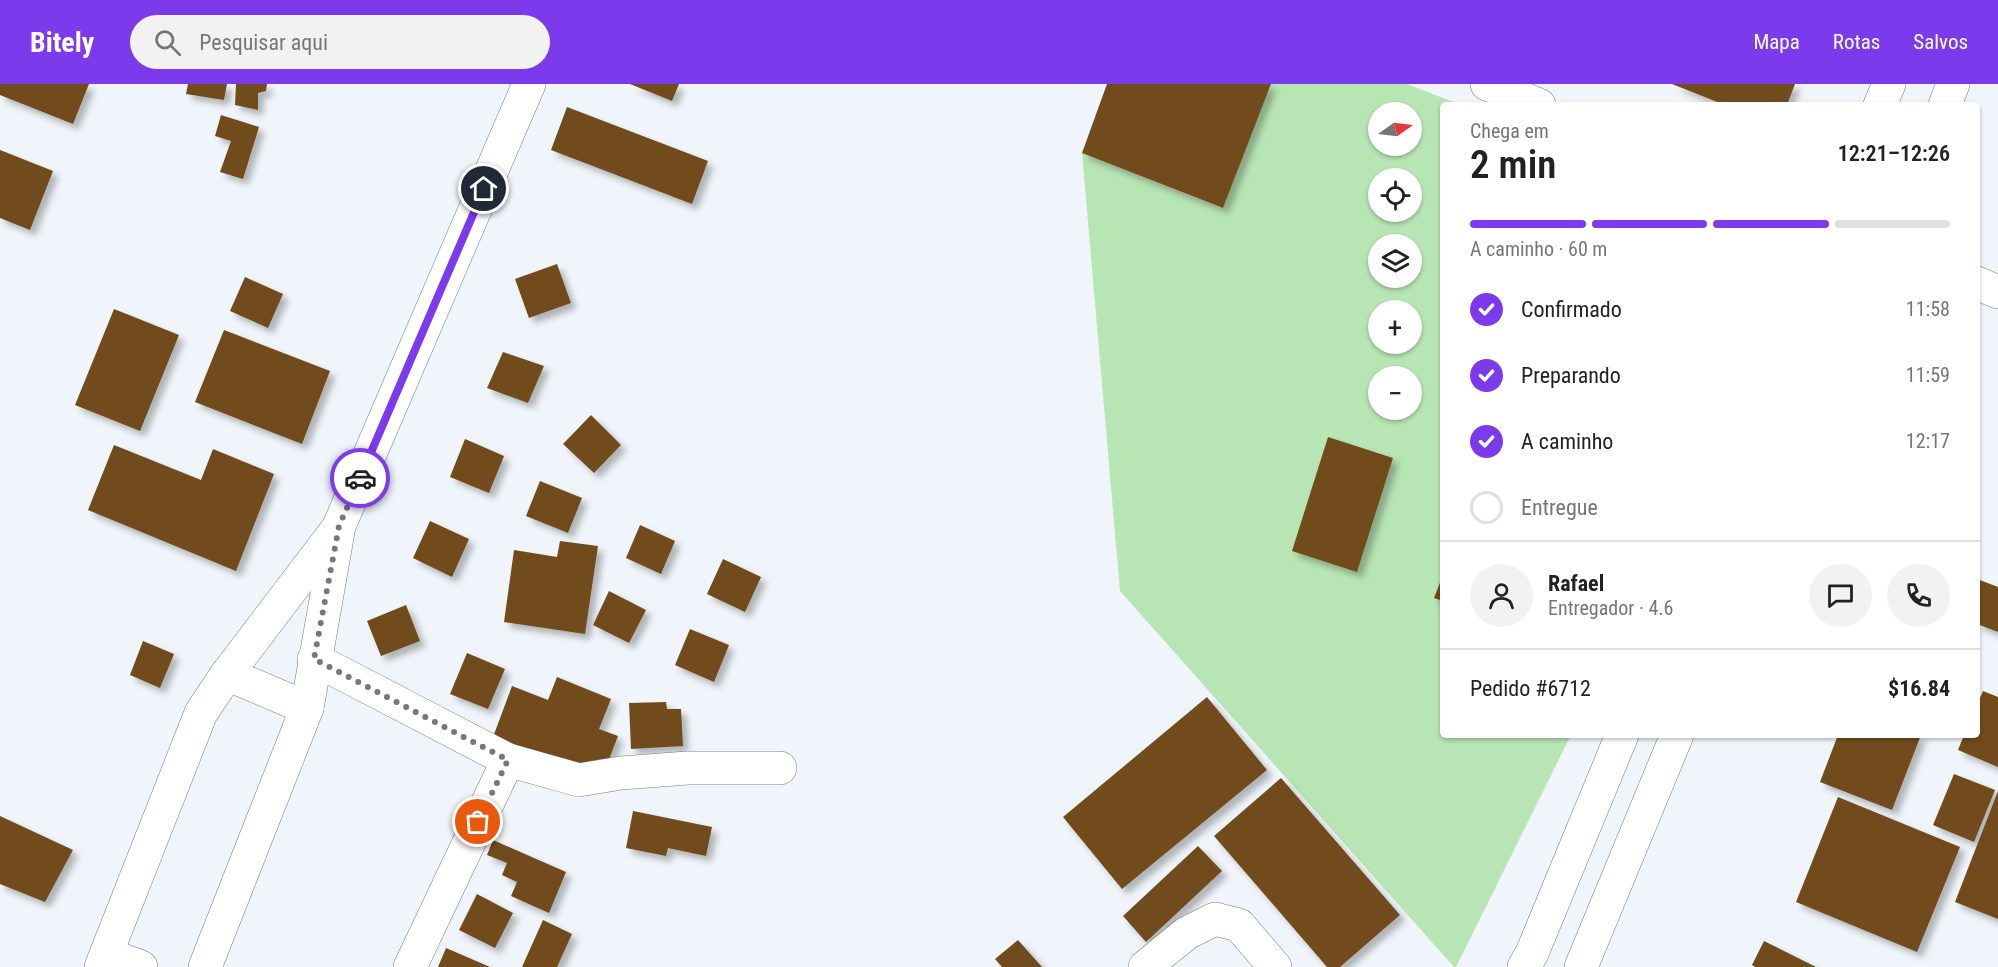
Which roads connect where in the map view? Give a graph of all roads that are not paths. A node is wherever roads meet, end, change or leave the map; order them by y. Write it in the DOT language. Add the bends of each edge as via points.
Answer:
graph roads {
  1 [pos="529,84"];
  2 [pos="1487,84"];
  3 [pos="1889,84"];
  4 [pos="1953,84"];
  5 [pos="1532,102"];
  6 [pos="1881,102"];
  7 [pos="1946,102"];
  8 [pos="1980,284"];
  9 [pos="1998,292"];
  10 [pos="339,526"];
  11 [pos="314,659"];
  12 [pos="227,674"];
  13 [pos="307,708"];
  14 [pos="1621,738"];
  15 [pos="1676,738"];
  16 [pos="508,760"];
  17 [pos="780,768"];
  18 [pos="1528,960"];
  19 [pos="103,961"];
  20 [pos="141,967"];
  21 [pos="205,967"];
  22 [pos="410,967"];
  23 [pos="1145,967"];
  24 [pos="1275,967"];
  25 [pos="1566,967"];
  26 [pos="1581,967"];
  1 -- 10 [label="street"];
  2 -- 5 [label="street"];
  3 -- 6 [label="street"];
  4 -- 7 [label="street"];
  8 -- 9 [label="street"];
  10 -- 11 [label="street"];
  10 -- 12 [label="street"];
  11 -- 13 [label="street"];
  11 -- 16 [label="street"];
  12 -- 13 [label="street"];
  12 -- 19 [label="street" via="201,713"];
  13 -- 21 [label="street"];
  14 -- 18 [label="street"];
  15 -- 26 [label="street"];
  16 -- 17 [label="street" via="579,780 688,768"];
  16 -- 22 [label="street"];
  18 -- 25 [label="street"];
  19 -- 20 [label="street"];
  23 -- 24 [label="street" via="1187,933 1215,919 1239,925"];
}
